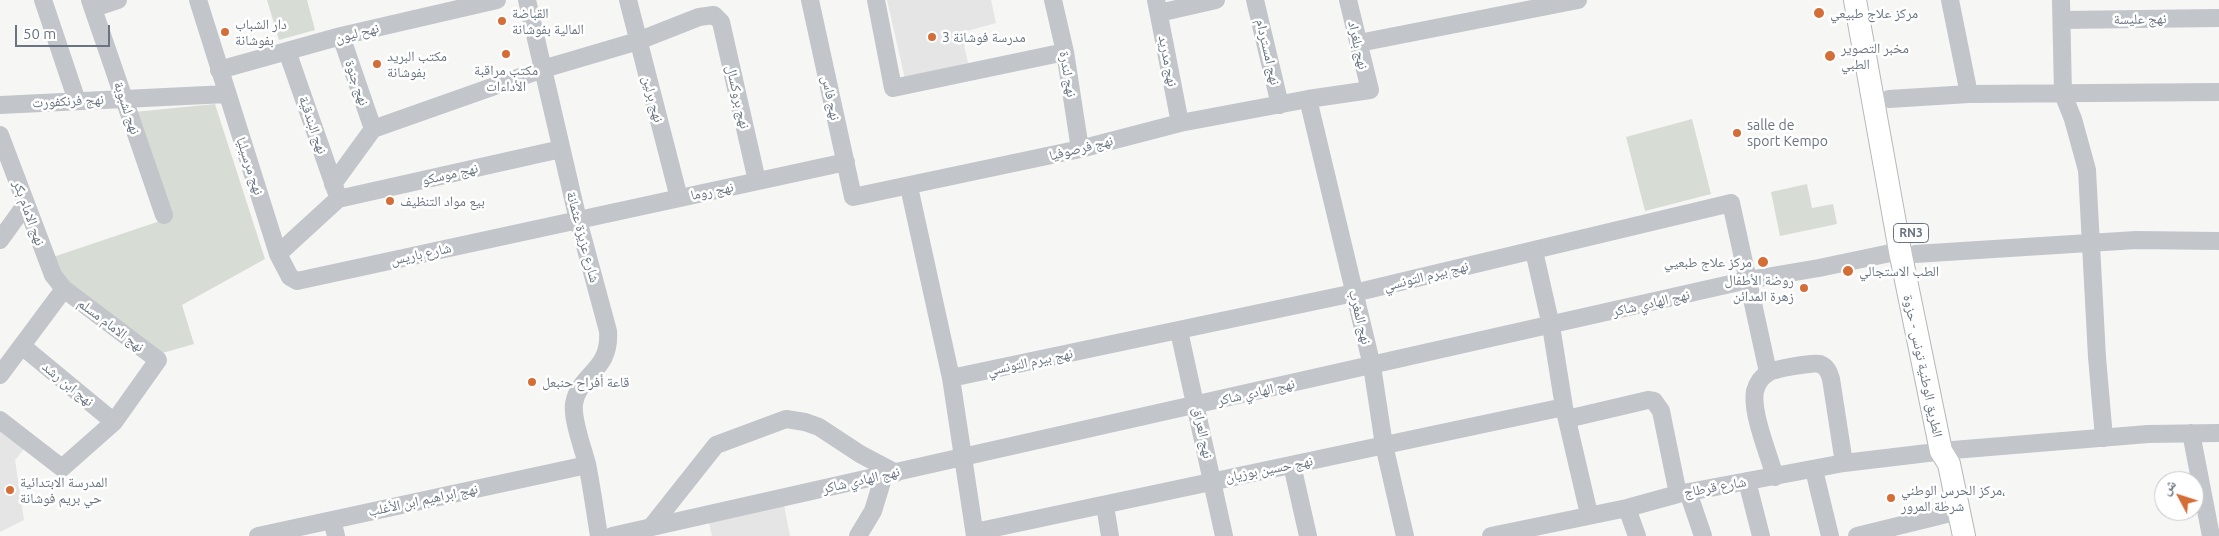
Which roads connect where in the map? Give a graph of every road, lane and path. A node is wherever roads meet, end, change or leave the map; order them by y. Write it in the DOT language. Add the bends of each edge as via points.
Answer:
graph roads {
  1 [pos="42,0"];
  2 [pos="118,0"];
  3 [pos="198,0"];
  4 [pos="497,0"];
  5 [pos="527,0"];
  6 [pos="628,0"];
  7 [pos="810,0"];
  8 [pos="876,0"];
  9 [pos="1053,0"];
  10 [pos="1216,0"];
  11 [pos="1255,0"];
  12 [pos="1348,0"];
  13 [pos="1578,0"];
  14 [pos="1855,0"];
  15 [pos="1871,0"];
  16 [pos="1950,0"];
  17 [pos="2061,0"];
  18 [pos="92,4"];
  19 [pos="1157,6"];
  20 [pos="2219,18"];
  21 [pos="2062,20"];
  22 [pos="342,36"];
  23 [pos="638,40"];
  24 [pos="1359,43"];
  25 [pos="287,51"];
  26 [pos="1065,52"];
  27 [pos="544,69"];
  28 [pos="219,70"];
  29 [pos="1370,90"];
  30 [pos="2219,92"];
  31 [pos="227,94"];
  32 [pos="1969,94"];
  33 [pos="2063,94"];
  34 [pos="1308,98"];
  35 [pos="124,99"];
  36 [pos="1890,99"];
  37 [pos="77,101"];
  38 [pos="0,105"];
  39 [pos="1280,105"];
  40 [pos="1180,123"];
  41 [pos="373,129"];
  42 [pos="0,135"];
  43 [pos="561,149"];
  44 [pos="1080,149"];
  45 [pos="846,162"];
  46 [pos="757,181"];
  47 [pos="909,186"];
  48 [pos="336,191"];
  49 [pos="853,197"];
  50 [pos="679,198"];
  51 [pos="26,204"];
  52 [pos="164,215"];
  53 [pos="578,220"];
  54 [pos="0,240"];
  55 [pos="2219,241"];
  56 [pos="2091,242"];
  57 [pos="1534,251"];
  58 [pos="1908,252"];
  59 [pos="278,254"];
  60 [pos="1748,280"];
  61 [pos="64,289"];
  62 [pos="1354,293"];
  63 [pos="1551,326"];
  64 [pos="1180,331"];
  65 [pos="22,346"];
  66 [pos="1372,366"];
  67 [pos="1768,372"];
  68 [pos="0,375"];
  69 [pos="951,378"];
  70 [pos="1197,405"];
  71 [pos="1565,413"];
  72 [pos="0,420"];
  73 [pos="114,422"];
  74 [pos="2191,433"];
  75 [pos="2219,433"];
  76 [pos="2104,438"];
  77 [pos="1384,445"];
  78 [pos="1947,455"];
  79 [pos="962,456"];
  80 [pos="1844,463"];
  81 [pos="587,464"];
  82 [pos="1292,465"];
  83 [pos="1814,470"];
  84 [pos="890,474"];
  85 [pos="1775,477"];
  86 [pos="1213,479"];
  87 [pos="1747,481"];
  88 [pos="1683,493"];
  89 [pos="1105,506"];
  90 [pos="1627,508"];
  91 [pos="1959,511"];
  92 [pos="1590,514"];
  93 [pos="651,527"];
  94 [pos="334,528"];
  95 [pos="975,534"];
  96 [pos="258,536"];
  97 [pos="600,536"];
  98 [pos="612,536"];
  99 [pos="858,536"];
  100 [pos="1110,536"];
  101 [pos="1224,536"];
  102 [pos="1308,536"];
  103 [pos="1405,536"];
  104 [pos="1491,536"];
  105 [pos="1637,536"];
  106 [pos="1703,536"];
  107 [pos="1761,536"];
  108 [pos="1830,536"];
  109 [pos="1858,536"];
  110 [pos="1964,536"];
  111 [pos="2211,536"];
  1 -- 37 [label="street"];
  2 -- 18 [label="street"];
  3 -- 28 [label="street, نهج مرسيليا"];
  4 -- 22 [label="street, نهح ليون"];
  5 -- 27 [label="street, شارع عزيزة عثمانة"];
  6 -- 23 [label="street, نهج برلين"];
  7 -- 45 [label="street, نهج فاس"];
  8 -- 26 [label="street" via="893,88"];
  9 -- 26 [label="street, نهج لندرة"];
  10 -- 19 [label="street"];
  11 -- 39 [label="street, نهج امستردام"];
  12 -- 24 [label="street, نهج بلغراد"];
  13 -- 24 [label="street"];
  14 -- 58 [label="main road, الطريق الوطنية تونس - حزوة / RN3"];
  15 -- 36 [label="main road, الطريق الوطنية تونس - حزوة / RN3"];
  16 -- 32 [label="street"];
  17 -- 21 [label="street"];
  18 -- 35 [label="street, نهج لشبوبة"];
  19 -- 40 [label="street, نهج مدريد"];
  20 -- 21 [label="street, نهج عليسة"];
  21 -- 33 [label="street"];
  22 -- 25 [label="street, نهح ليون"];
  22 -- 41 [label="street, نهج جنوة"];
  23 -- 27 [label="street"];
  23 -- 46 [label="street, نهج بروكسال" via="699,17 714,14 721,22"];
  23 -- 50 [label="street, نهج برلين"];
  24 -- 29 [label="street, نهج بلغراد"];
  25 -- 28 [label="street, نهح ليون"];
  25 -- 48 [label="street, نهج البندقية"];
  26 -- 44 [label="street, نهج لندرة"];
  27 -- 41 [label="street"];
  27 -- 43 [label="street, شارع عزيزة عثمانة"];
  28 -- 31 [label="street, نهج مرسيليا"];
  29 -- 34 [label="street, نهج فرصوفيا"];
  30 -- 33 [label="street"];
  31 -- 35 [label="street, نهج فرنكفورت"];
  31 -- 59 [label="street, نهج مرسيليا"];
  32 -- 33 [label="street"];
  32 -- 36 [label="street"];
  33 -- 56 [label="street" via="2087,170"];
  34 -- 39 [label="street, نهج فرصوفيا"];
  34 -- 62 [label="street, نهج المغرب"];
  35 -- 37 [label="street, نهج فرنكفورت"];
  35 -- 52 [label="street, نهج لشبوبة"];
  36 -- 58 [label="main road, الطريق الوطنية تونس - حزوة / RN3"];
  37 -- 38 [label="street, نهج فرنكفورت"];
  39 -- 40 [label="street, نهج فرصوفيا"];
  40 -- 44 [label="street, نهج فرصوفيا"];
  41 -- 48 [label="street"];
  42 -- 51 [label="street, نهج الامام بكر"];
  43 -- 48 [label="street, نهج موسكو"];
  43 -- 53 [label="street, شارع عزيزة عثمانة"];
  44 -- 47 [label="street, نهج فرصوفيا"];
  45 -- 46 [label="street, نهج روما"];
  45 -- 49 [label="street, نهج فاس"];
  46 -- 50 [label="street, نهج روما"];
  47 -- 49 [label="street, نهج فرصوفيا"];
  47 -- 69 [label="street"];
  48 -- 59 [label="street"];
  50 -- 53 [label="street, نهج روما"];
  51 -- 54 [label="street"];
  51 -- 61 [label="street, نهج الامام بكر" via="44,256"];
  53 -- 59 [label="street, شارع باريس" via="297,281 290,277"];
  53 -- 81 [label="street, شارع عزيزة عثمانة" via="604,313 609,346 605,358 574,402"];
  55 -- 56 [label="street, نهج الهادي شاكر"];
  56 -- 58 [label="street, نهج الهادي شاكر"];
  56 -- 76 [label="street"];
  57 -- 60 [label="street, نهج بيرم التونسي" via="1731,204"];
  57 -- 62 [label="street, نهج بيرم التونسي"];
  57 -- 63 [label="street"];
  58 -- 60 [label="street, نهج الهادي شاكر"];
  58 -- 78 [label="main road, الطريق الوطنية تونس - حزوة / RN3" via="1941,373"];
  60 -- 63 [label="street, نهج الهادي شاكر"];
  60 -- 67 [label="street, نهج بيرم التونسي"];
  61 -- 65 [label="street"];
  61 -- 73 [label="street, نهج الامام مسلم" via="158,360"];
  62 -- 64 [label="street, نهج بيرم التونسي"];
  62 -- 66 [label="street, نهج المغرب"];
  63 -- 66 [label="street, نهج الهادي شاكر"];
  63 -- 71 [label="street"];
  64 -- 69 [label="street, نهج بيرم التونسي"];
  64 -- 70 [label="street, نهج العراق"];
  65 -- 68 [label="street"];
  65 -- 73 [label="street, نهج ابن رشد"];
  66 -- 70 [label="street, نهج الهادي شاكر"];
  66 -- 77 [label="street, نهج المغرب"];
  67 -- 80 [label="street" via="1810,364 1827,368 1834,387"];
  67 -- 85 [label="street" via="1758,381 1755,393"];
  69 -- 79 [label="street"];
  70 -- 79 [label="street, نهج الهادي شاكر"];
  70 -- 86 [label="street, نهج العراق"];
  71 -- 77 [label="street, نهج حسين بوزيان"];
  71 -- 88 [label="street, نهج حسين بوزيان" via="1654,401 1661,411"];
  71 -- 92 [label="street"];
  72 -- 73 [label="street" via="62,468"];
  74 -- 75 [label="street, شارع قرطاج"];
  74 -- 76 [label="street, شارع قرطاج"];
  74 -- 111 [label="street"];
  76 -- 78 [label="street, شارع قرطاج"];
  77 -- 82 [label="street, نهج حسين بوزيان"];
  77 -- 103 [label="street, نهج المغرب"];
  78 -- 80 [label="street, شارع قرطاج"];
  78 -- 91 [label="main road, الطريق الوطنية تونس - حزوة / RN3"];
  79 -- 84 [label="street, نهج الهادي شاكر"];
  79 -- 95 [label="street"];
  80 -- 83 [label="street, شارع قرطاج"];
  81 -- 94 [label="street, نهج ابراهيم ابن الأغلب"];
  81 -- 97 [label="street, شارع عزيزة عثمانة"];
  82 -- 86 [label="street, نهج حسين بوزيان"];
  82 -- 102 [label="street"];
  83 -- 85 [label="street, شارع قرطاج"];
  83 -- 108 [label="street"];
  84 -- 93 [label="street, نهج الهادي شاكر"];
  84 -- 93 [label="street" via="819,427 786,419 716,445"];
  84 -- 99 [label="street" via="874,511"];
  85 -- 87 [label="street, شارع قرطاج"];
  86 -- 89 [label="street, نهج حسين بوزيان"];
  86 -- 101 [label="street, نهج العراق"];
  87 -- 88 [label="street, شارع قرطاج"];
  87 -- 107 [label="street"];
  88 -- 90 [label="street, شارع قرطاج"];
  88 -- 106 [label="street"];
  89 -- 95 [label="street, نهج حسين بوزيان"];
  89 -- 100 [label="street"];
  90 -- 92 [label="street, شارع قرطاج"];
  90 -- 105 [label="street"];
  91 -- 109 [label="street"];
  91 -- 110 [label="main road, الطريق الوطنية تونس - حزوة / RN3"];
  92 -- 104 [label="street, شارع قرطاج"];
  93 -- 98 [label="street, نهج الهادي شاكر"];
  94 -- 96 [label="street, نهج ابراهيم ابن الأغلب"];
}
